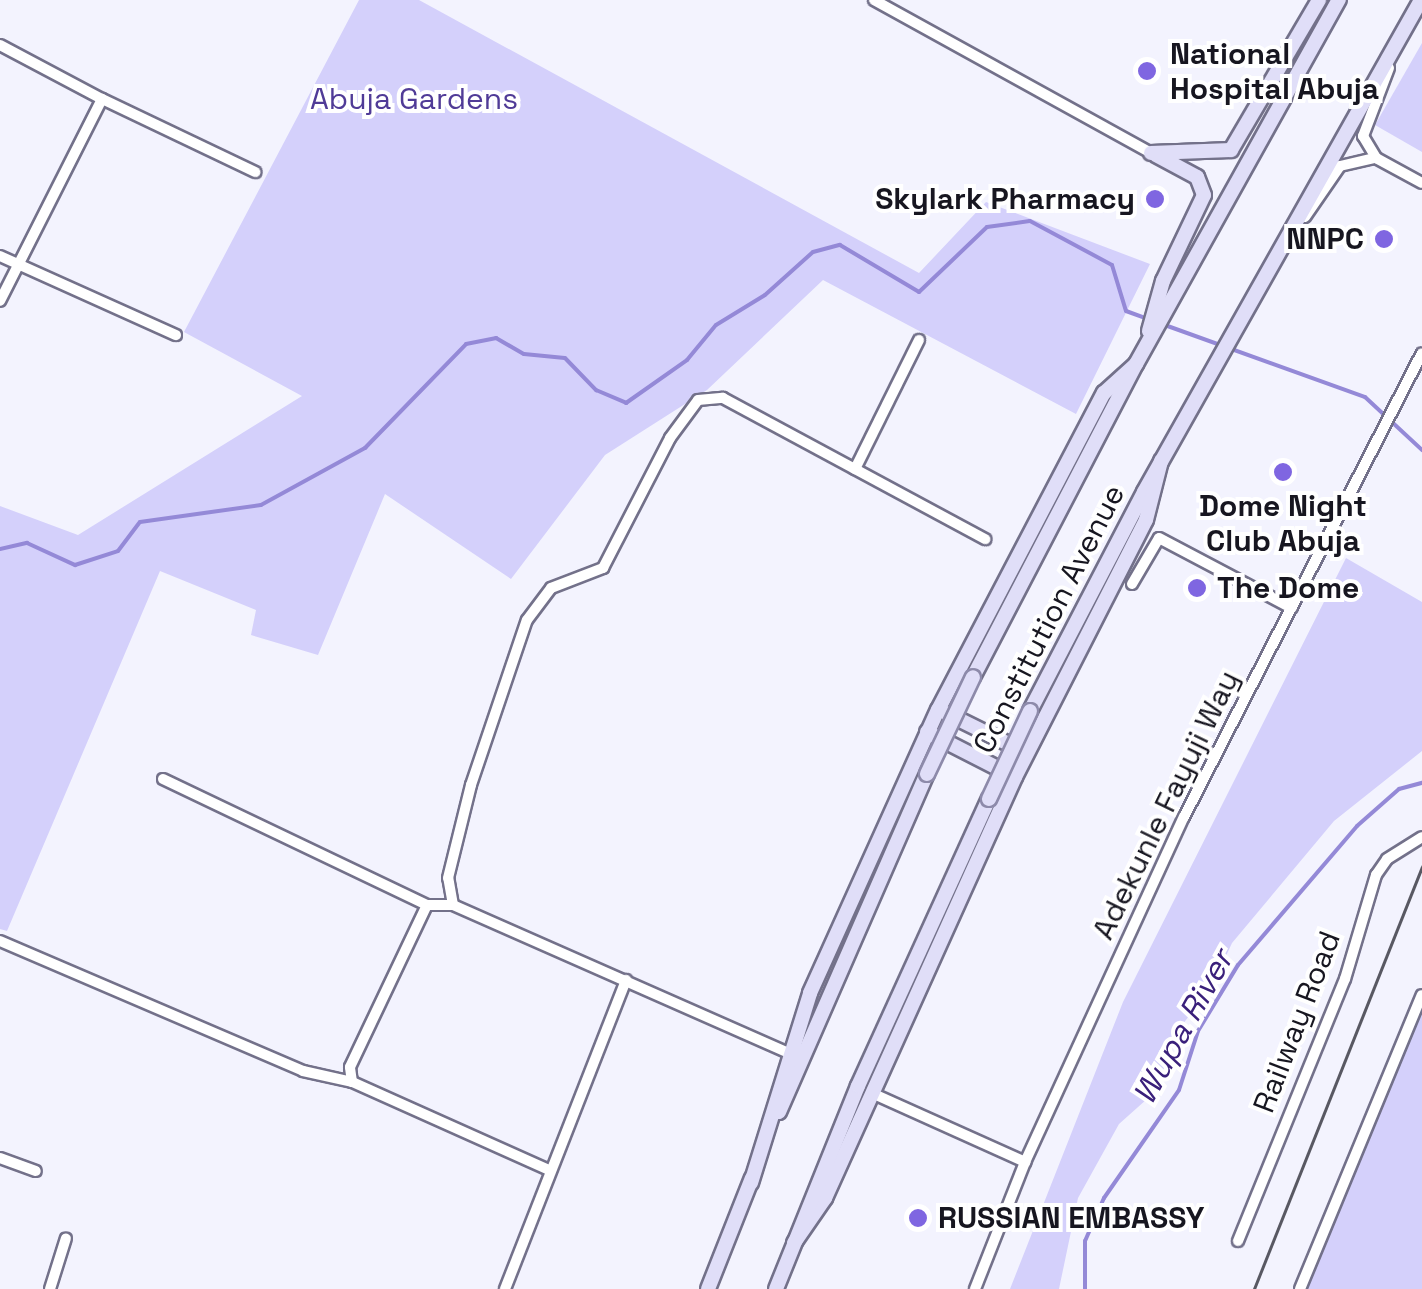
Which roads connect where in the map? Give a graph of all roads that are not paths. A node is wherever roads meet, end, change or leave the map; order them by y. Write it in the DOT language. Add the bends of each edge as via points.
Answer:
graph roads {
  1 [pos="874,0"];
  2 [pos="1319,0"];
  3 [pos="1339,0"];
  4 [pos="1421,0"];
  5 [pos="1399,38"];
  6 [pos="0,45"];
  7 [pos="102,99"];
  8 [pos="1151,153"];
  9 [pos="1376,158"];
  10 [pos="255,172"];
  11 [pos="1422,183"];
  12 [pos="1287,237"];
  13 [pos="0,256"];
  14 [pos="17,264"];
  15 [pos="0,301"];
  16 [pos="176,335"];
  17 [pos="920,340"];
  18 [pos="1422,353"];
  19 [pos="1140,357"];
  20 [pos="1161,461"];
  21 [pos="855,469"];
  22 [pos="986,538"];
  23 [pos="1132,584"];
  24 [pos="1292,608"];
  25 [pos="938,710"];
  26 [pos="927,732"];
  27 [pos="1026,753"];
  28 [pos="1014,777"];
  29 [pos="163,778"];
  30 [pos="1422,837"];
  31 [pos="453,905"];
  32 [pos="427,906"];
  33 [pos="0,942"];
  34 [pos="626,980"];
  35 [pos="1422,994"];
  36 [pos="787,1052"];
  37 [pos="352,1082"];
  38 [pos="874,1094"];
  39 [pos="0,1158"];
  40 [pos="1024,1162"];
  41 [pos="548,1170"];
  42 [pos="36,1171"];
  43 [pos="751,1183"];
  44 [pos="66,1238"];
  45 [pos="1238,1241"];
  46 [pos="794,1243"];
  47 [pos="50,1289"];
  48 [pos="506,1289"];
  49 [pos="708,1289"];
  50 [pos="776,1289"];
  51 [pos="975,1289"];
  52 [pos="1300,1289"];
  1 -- 8 [label="street"];
  2 -- 8 [label="main road" via="1231,150"];
  3 -- 19 [label="main road, Constitution Avenue"];
  4 -- 5 [label="main road, Constitution Avenue"];
  5 -- 9 [label="street" via="1364,126"];
  5 -- 12 [label="main road, Constitution Avenue"];
  6 -- 7 [label="street"];
  7 -- 10 [label="street"];
  7 -- 14 [label="street"];
  8 -- 19 [label="main road" via="1200,182 1202,201 1162,281"];
  9 -- 11 [label="street"];
  9 -- 12 [label="street" via="1340,166"];
  12 -- 20 [label="main road, Constitution Avenue"];
  13 -- 14 [label="street"];
  14 -- 15 [label="street"];
  14 -- 16 [label="street"];
  17 -- 21 [label="street"];
  18 -- 24 [label="street, Adekunle Fayuji Way"];
  19 -- 25 [label="main road" via="1104,393"];
  19 -- 43 [label="main road, Constitution Avenue, bridge" via="927,774"];
  20 -- 27 [label="main road" via="1146,520"];
  20 -- 46 [label="main road, Constitution Avenue, bridge" via="1030,711"];
  21 -- 22 [label="street"];
  21 -- 31 [label="street" via="723,398 698,400 670,438 604,568 550,588 527,620 471,785 447,884"];
  23 -- 24 [label="street" via="1152,544 1163,538"];
  24 -- 40 [label="street, Adekunle Fayuji Way" via="1184,817"];
  25 -- 26 [label="main road"];
  25 -- 27 [label="main road"];
  26 -- 28 [label="main road"];
  26 -- 36 [label="main road"];
  27 -- 28 [label="main road"];
  28 -- 38 [label="main road"];
  29 -- 32 [label="street"];
  30 -- 45 [label="street, Railway Road" via="1387,859 1376,875 1344,978"];
  31 -- 32 [label="street"];
  31 -- 34 [label="street"];
  32 -- 37 [label="street" via="350,1067"];
  33 -- 37 [label="street" via="303,1071"];
  34 -- 36 [label="street"];
  34 -- 41 [label="street"];
  35 -- 52 [label="street"];
  36 -- 43 [label="main road"];
  37 -- 41 [label="street"];
  38 -- 40 [label="street"];
  38 -- 46 [label="main road" via="826,1198"];
  39 -- 42 [label="street"];
  40 -- 51 [label="street, Adekunle Fayuji Way"];
  41 -- 48 [label="street"];
  43 -- 49 [label="main road, Constitution Avenue"];
  44 -- 47 [label="street"];
  46 -- 50 [label="main road, Constitution Avenue"];
}
